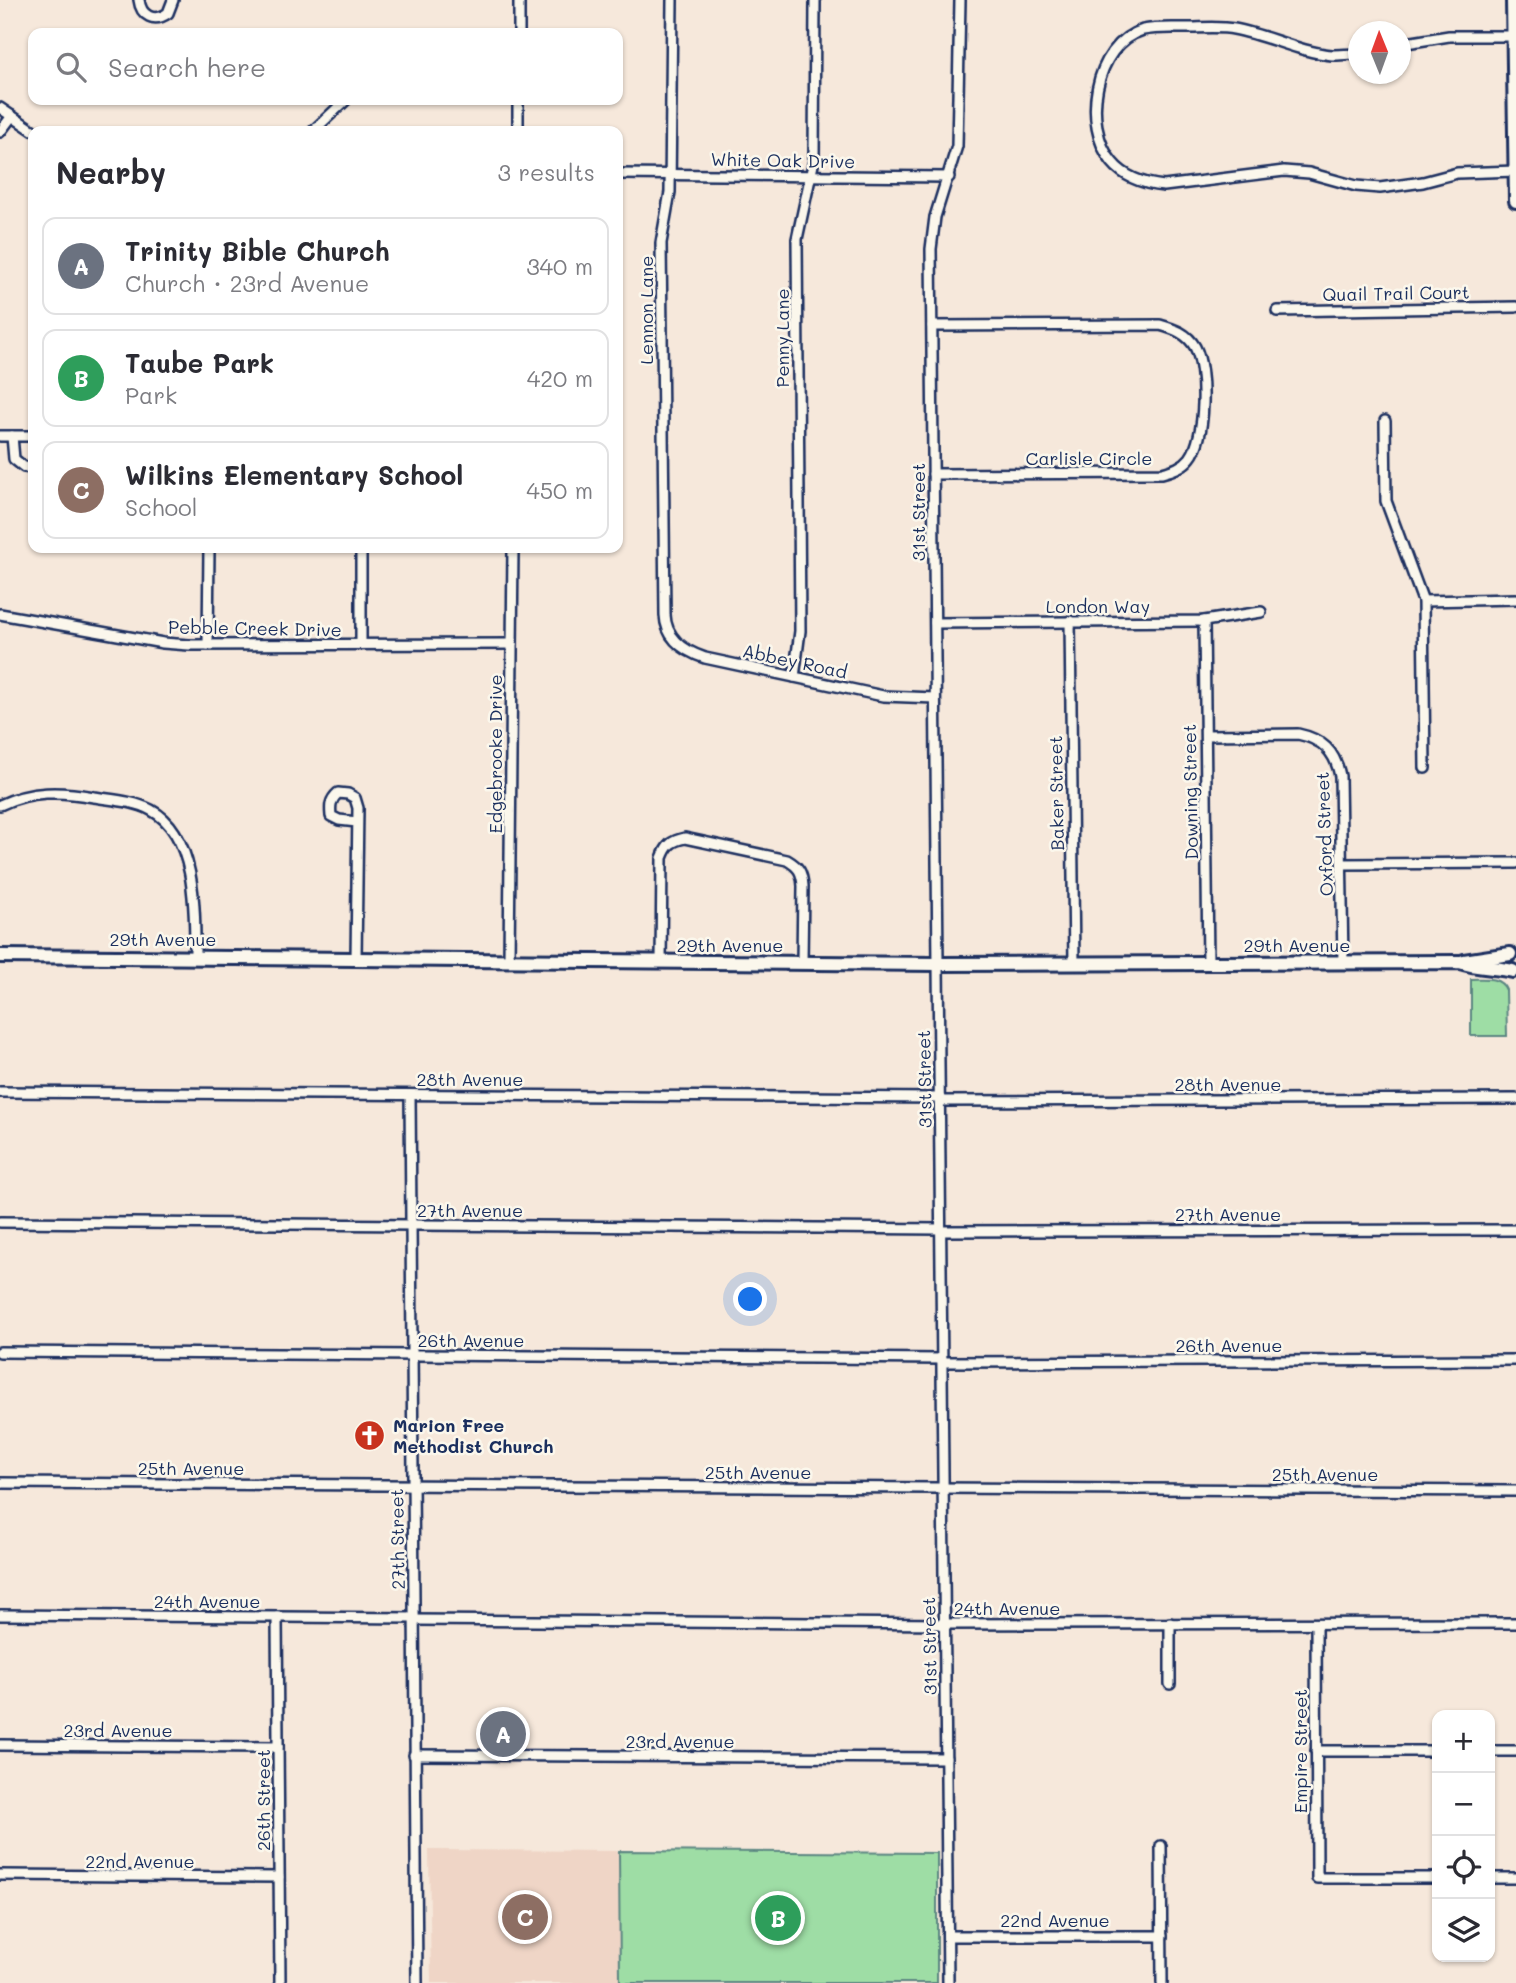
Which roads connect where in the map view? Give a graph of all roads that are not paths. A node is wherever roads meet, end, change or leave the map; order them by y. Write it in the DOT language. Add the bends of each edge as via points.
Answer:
graph roads {
  1 [pos="129,0"];
  2 [pos="173,0"];
  3 [pos="519,0"];
  4 [pos="672,0"];
  5 [pos="815,0"];
  6 [pos="960,0"];
  7 [pos="1513,0"];
  8 [pos="139,4"];
  9 [pos="519,28"];
  10 [pos="1515,36"];
  11 [pos="1411,42"];
  12 [pos="1348,54"];
  13 [pos="341,105"];
  14 [pos="518,105"];
  15 [pos="0,108"];
  16 [pos="12,116"];
  17 [pos="318,126"];
  18 [pos="518,126"];
  19 [pos="28,127"];
  20 [pos="0,132"];
  21 [pos="1516,171"];
  22 [pos="623,174"];
  23 [pos="670,174"];
  24 [pos="812,176"];
  25 [pos="949,177"];
  26 [pos="1516,201"];
  27 [pos="1516,307"];
  28 [pos="1277,311"];
  29 [pos="932,326"];
  30 [pos="1385,421"];
  31 [pos="0,436"];
  32 [pos="12,436"];
  33 [pos="28,436"];
  34 [pos="28,467"];
  35 [pos="933,474"];
  36 [pos="209,553"];
  37 [pos="361,553"];
  38 [pos="513,553"];
  39 [pos="1516,599"];
  40 [pos="1423,601"];
  41 [pos="1261,612"];
  42 [pos="0,614"];
  43 [pos="665,621"];
  44 [pos="1070,621"];
  45 [pos="1204,621"];
  46 [pos="934,623"];
  47 [pos="512,643"];
  48 [pos="361,644"];
  49 [pos="208,645"];
  50 [pos="794,677"];
  51 [pos="935,698"];
  52 [pos="1206,735"];
  53 [pos="1425,768"];
  54 [pos="0,805"];
  55 [pos="357,822"];
  56 [pos="1516,863"];
  57 [pos="1342,864"];
  58 [pos="1514,949"];
  59 [pos="0,956"];
  60 [pos="195,957"];
  61 [pos="356,958"];
  62 [pos="509,960"];
  63 [pos="661,962"];
  64 [pos="803,962"];
  65 [pos="1343,962"];
  66 [pos="1460,962"];
  67 [pos="1208,963"];
  68 [pos="938,964"];
  69 [pos="1074,964"];
  70 [pos="1514,973"];
  71 [pos="0,1092"];
  72 [pos="410,1095"];
  73 [pos="940,1099"];
  74 [pos="1516,1099"];
  75 [pos="0,1222"];
  76 [pos="410,1225"];
  77 [pos="941,1230"];
  78 [pos="1516,1230"];
  79 [pos="0,1352"];
  80 [pos="412,1355"];
  81 [pos="942,1360"];
  82 [pos="1516,1360"];
  83 [pos="0,1483"];
  84 [pos="412,1485"];
  85 [pos="943,1489"];
  86 [pos="1516,1491"];
  87 [pos="0,1615"];
  88 [pos="277,1617"];
  89 [pos="414,1619"];
  90 [pos="1170,1623"];
  91 [pos="1516,1623"];
  92 [pos="945,1624"];
  93 [pos="1316,1624"];
  94 [pos="1170,1684"];
  95 [pos="0,1745"];
  96 [pos="278,1747"];
  97 [pos="1316,1751"];
  98 [pos="1432,1751"];
  99 [pos="1495,1751"];
  100 [pos="1516,1751"];
  101 [pos="414,1755"];
  102 [pos="946,1758"];
  103 [pos="1161,1846"];
  104 [pos="0,1875"];
  105 [pos="279,1877"];
  106 [pos="1432,1878"];
  107 [pos="1495,1878"];
  108 [pos="1516,1878"];
  109 [pos="948,1936"];
  110 [pos="1162,1936"];
  111 [pos="281,1983"];
  112 [pos="417,1983"];
  113 [pos="948,1983"];
  114 [pos="1162,1983"];
  1 -- 8 [label="street"];
  2 -- 8 [label="street" via="168,13 158,18 147,16"];
  3 -- 9 [label="street"];
  4 -- 23 [label="street, Lennon Lane"];
  5 -- 24 [label="street, Penny Lane"];
  6 -- 25 [label="street" via="958,132"];
  7 -- 10 [label="street"];
  10 -- 11 [label="street" via="1448,36"];
  10 -- 21 [label="street"];
  12 -- 21 [label="street" via="1332,55 1230,28 1142,30 1108,59 1099,80 1097,127 1103,146 1128,176 1164,186 1284,170 1380,188 1457,173"];
  13 -- 17 [label="street"];
  14 -- 18 [label="street"];
  15 -- 16 [label="street"];
  16 -- 19 [label="street"];
  16 -- 20 [label="street"];
  21 -- 26 [label="street"];
  22 -- 23 [label="street, White Oak Drive"];
  23 -- 24 [label="street, White Oak Drive"];
  23 -- 43 [label="street, Lennon Lane" via="662,243"];
  24 -- 25 [label="street, White Oak Drive"];
  24 -- 50 [label="street, Penny Lane" via="797,239 800,631"];
  25 -- 29 [label="street, 31st Street" via="932,232"];
  27 -- 28 [label="street, Quail Trail Court"];
  29 -- 35 [label="street, 31st Street"];
  29 -- 35 [label="street, Carlisle Circle" via="1160,325 1179,330 1194,346 1201,365 1198,442 1190,458 1177,469 1162,473"];
  30 -- 40 [label="street" via="1386,501"];
  31 -- 32 [label="street"];
  32 -- 33 [label="street"];
  32 -- 34 [label="street" via="15,459"];
  35 -- 46 [label="street, 31st Street"];
  36 -- 49 [label="street"];
  37 -- 48 [label="street"];
  38 -- 47 [label="street, Edgebrooke Drive"];
  39 -- 40 [label="street"];
  40 -- 53 [label="street"];
  41 -- 45 [label="street, London Way"];
  42 -- 49 [label="street, Pebble Creek Drive" via="163,643"];
  43 -- 50 [label="street, Abbey Road" via="678,645 689,653"];
  44 -- 45 [label="street, London Way"];
  44 -- 46 [label="street, London Way"];
  44 -- 69 [label="street, Baker Street"];
  45 -- 52 [label="street, Downing Street"];
  46 -- 51 [label="street, 31st Street"];
  47 -- 48 [label="street, Pebble Creek Drive"];
  47 -- 62 [label="street, Edgebrooke Drive"];
  48 -- 49 [label="street, Pebble Creek Drive"];
  50 -- 51 [label="street, Abbey Road" via="883,696"];
  51 -- 68 [label="street, 31st Street"];
  52 -- 57 [label="street, Oxford Street" via="1298,734 1323,744 1333,754 1340,776"];
  52 -- 67 [label="street, Downing Street"];
  54 -- 60 [label="street" via="44,792 68,792 138,804 165,820 188,868"];
  55 -- 61 [label="street"];
  56 -- 57 [label="street"];
  57 -- 65 [label="street, Oxford Street"];
  58 -- 66 [label="street, 29th Avenue"];
  58 -- 70 [label="street" via="1508,963"];
  59 -- 60 [label="street, 29th Avenue"];
  60 -- 61 [label="street, 29th Avenue"];
  61 -- 62 [label="street, 29th Avenue"];
  62 -- 63 [label="street, 29th Avenue"];
  63 -- 64 [label="street, 29th Avenue"];
  63 -- 64 [label="street" via="662,858 673,840 685,838 796,865 803,886"];
  64 -- 68 [label="street, 29th Avenue"];
  65 -- 66 [label="street, 29th Avenue"];
  65 -- 67 [label="street, 29th Avenue"];
  66 -- 70 [label="street, 29th Avenue"];
  67 -- 69 [label="street, 29th Avenue"];
  68 -- 69 [label="street, 29th Avenue"];
  68 -- 73 [label="street, 31st Street"];
  71 -- 72 [label="street, 28th Avenue"];
  72 -- 73 [label="street, 28th Avenue"];
  72 -- 76 [label="street, 27th Street"];
  73 -- 74 [label="street, 28th Avenue"];
  73 -- 77 [label="street, 31st Street"];
  75 -- 76 [label="street, 27th Avenue"];
  76 -- 77 [label="street, 27th Avenue"];
  76 -- 80 [label="street, 27th Street"];
  77 -- 78 [label="street, 27th Avenue"];
  77 -- 81 [label="street, 31st Street"];
  79 -- 80 [label="street, 26th Avenue"];
  80 -- 81 [label="street, 26th Avenue"];
  80 -- 84 [label="street, 27th Street"];
  81 -- 82 [label="street, 26th Avenue"];
  81 -- 85 [label="street, 31st Street"];
  83 -- 84 [label="street, 25th Avenue"];
  84 -- 85 [label="street, 25th Avenue"];
  84 -- 89 [label="street, 27th Street"];
  85 -- 86 [label="street, 25th Avenue"];
  85 -- 92 [label="street, 31st Street"];
  87 -- 88 [label="street, 24th Avenue"];
  88 -- 89 [label="street, 24th Avenue"];
  88 -- 96 [label="street, 26th Street"];
  89 -- 92 [label="street, 24th Avenue"];
  89 -- 101 [label="street, 27th Street"];
  90 -- 92 [label="street, 24th Avenue"];
  90 -- 93 [label="street, 24th Avenue"];
  90 -- 94 [label="street"];
  91 -- 93 [label="street, 24th Avenue"];
  92 -- 102 [label="street, 31st Street"];
  93 -- 97 [label="street, Empire Street"];
  95 -- 96 [label="street, 23rd Avenue"];
  96 -- 105 [label="street, 26th Street"];
  97 -- 98 [label="street"];
  97 -- 106 [label="street, Empire Street" via="1317,1878"];
  99 -- 100 [label="street"];
  101 -- 102 [label="street, 23rd Avenue"];
  101 -- 112 [label="street, 27th Street"];
  102 -- 109 [label="street, 31st Street"];
  103 -- 110 [label="street"];
  104 -- 105 [label="street, 22nd Avenue"];
  105 -- 111 [label="street, 26th Street"];
  107 -- 108 [label="street"];
  109 -- 110 [label="street, 22nd Avenue"];
  109 -- 113 [label="street, 31st Street"];
  110 -- 114 [label="street"];
}
